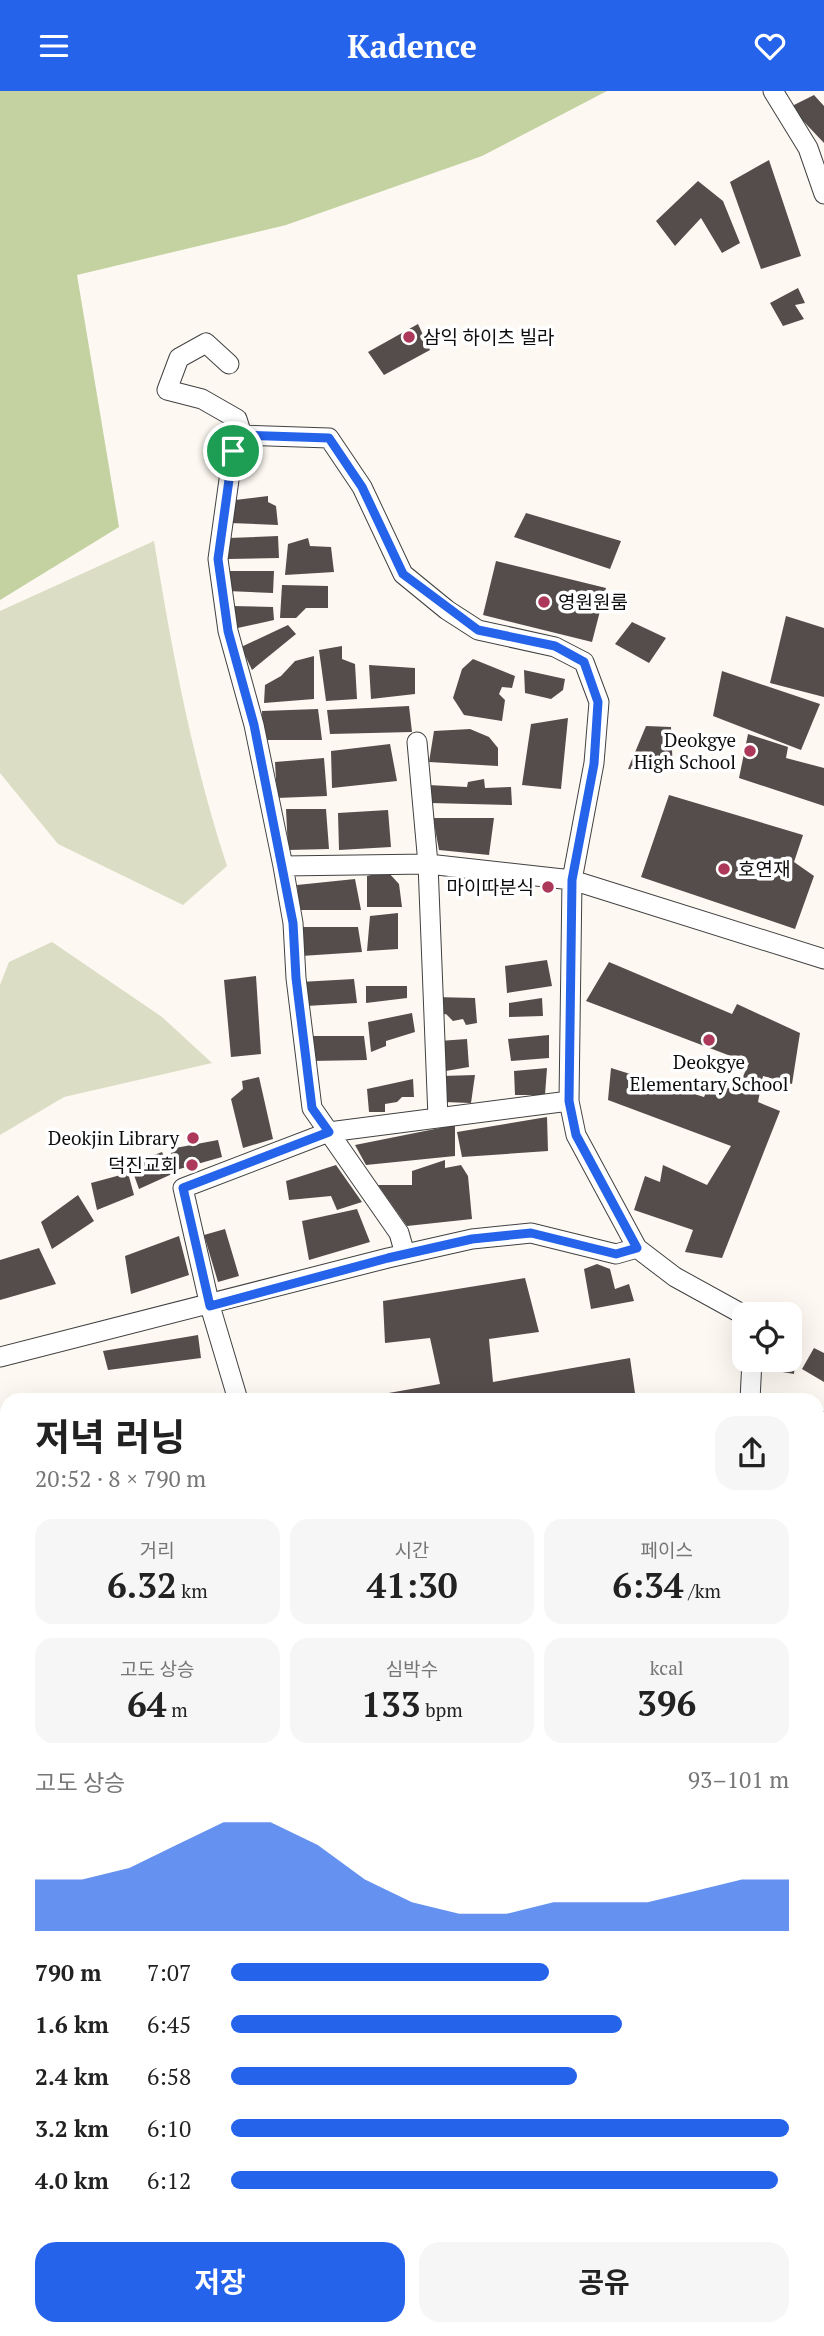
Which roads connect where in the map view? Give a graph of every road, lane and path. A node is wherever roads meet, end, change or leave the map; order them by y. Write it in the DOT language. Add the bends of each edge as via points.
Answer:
graph roads {
  1 [pos="773,91"];
  2 [pos="824,194"];
  3 [pos="229,364"];
  4 [pos="242,435"];
  5 [pos="418,742"];
  6 [pos="428,864"];
  7 [pos="283,866"];
  8 [pos="572,880"];
  9 [pos="824,959"];
  10 [pos="569,1101"];
  11 [pos="438,1118"];
  12 [pos="329,1132"];
  13 [pos="637,1248"];
  14 [pos="405,1254"];
  15 [pos="210,1306"];
  16 [pos="732,1308"];
  17 [pos="0,1357"];
  18 [pos="751,1372"];
  19 [pos="236,1393"];
  20 [pos="750,1393"];
  1 -- 2 [label="street" via="808,148"];
  3 -- 4 [label="street" via="206,343 179,358 167,390 202,399 237,419"];
  4 -- 7 [label="street" via="233,451 218,559 228,631 254,725"];
  4 -- 8 [label="street" via="329,438 362,487 403,574 478,630 555,646 584,662 598,702 594,764"];
  5 -- 6 [label="street"];
  6 -- 7 [label="street"];
  6 -- 8 [label="street"];
  6 -- 11 [label="street"];
  7 -- 12 [label="street" via="312,1108"];
  8 -- 9 [label="street"];
  8 -- 10 [label="street"];
  10 -- 11 [label="street"];
  10 -- 13 [label="street" via="576,1135"];
  11 -- 12 [label="street"];
  12 -- 14 [label="street" via="400,1233"];
  12 -- 15 [label="street" via="183,1188"];
  13 -- 14 [label="street" via="616,1254 531,1233 472,1239"];
  13 -- 16 [label="street" via="675,1277"];
  14 -- 15 [label="street"];
  15 -- 17 [label="street"];
  15 -- 19 [label="street"];
  18 -- 20 [label="street"];
}
